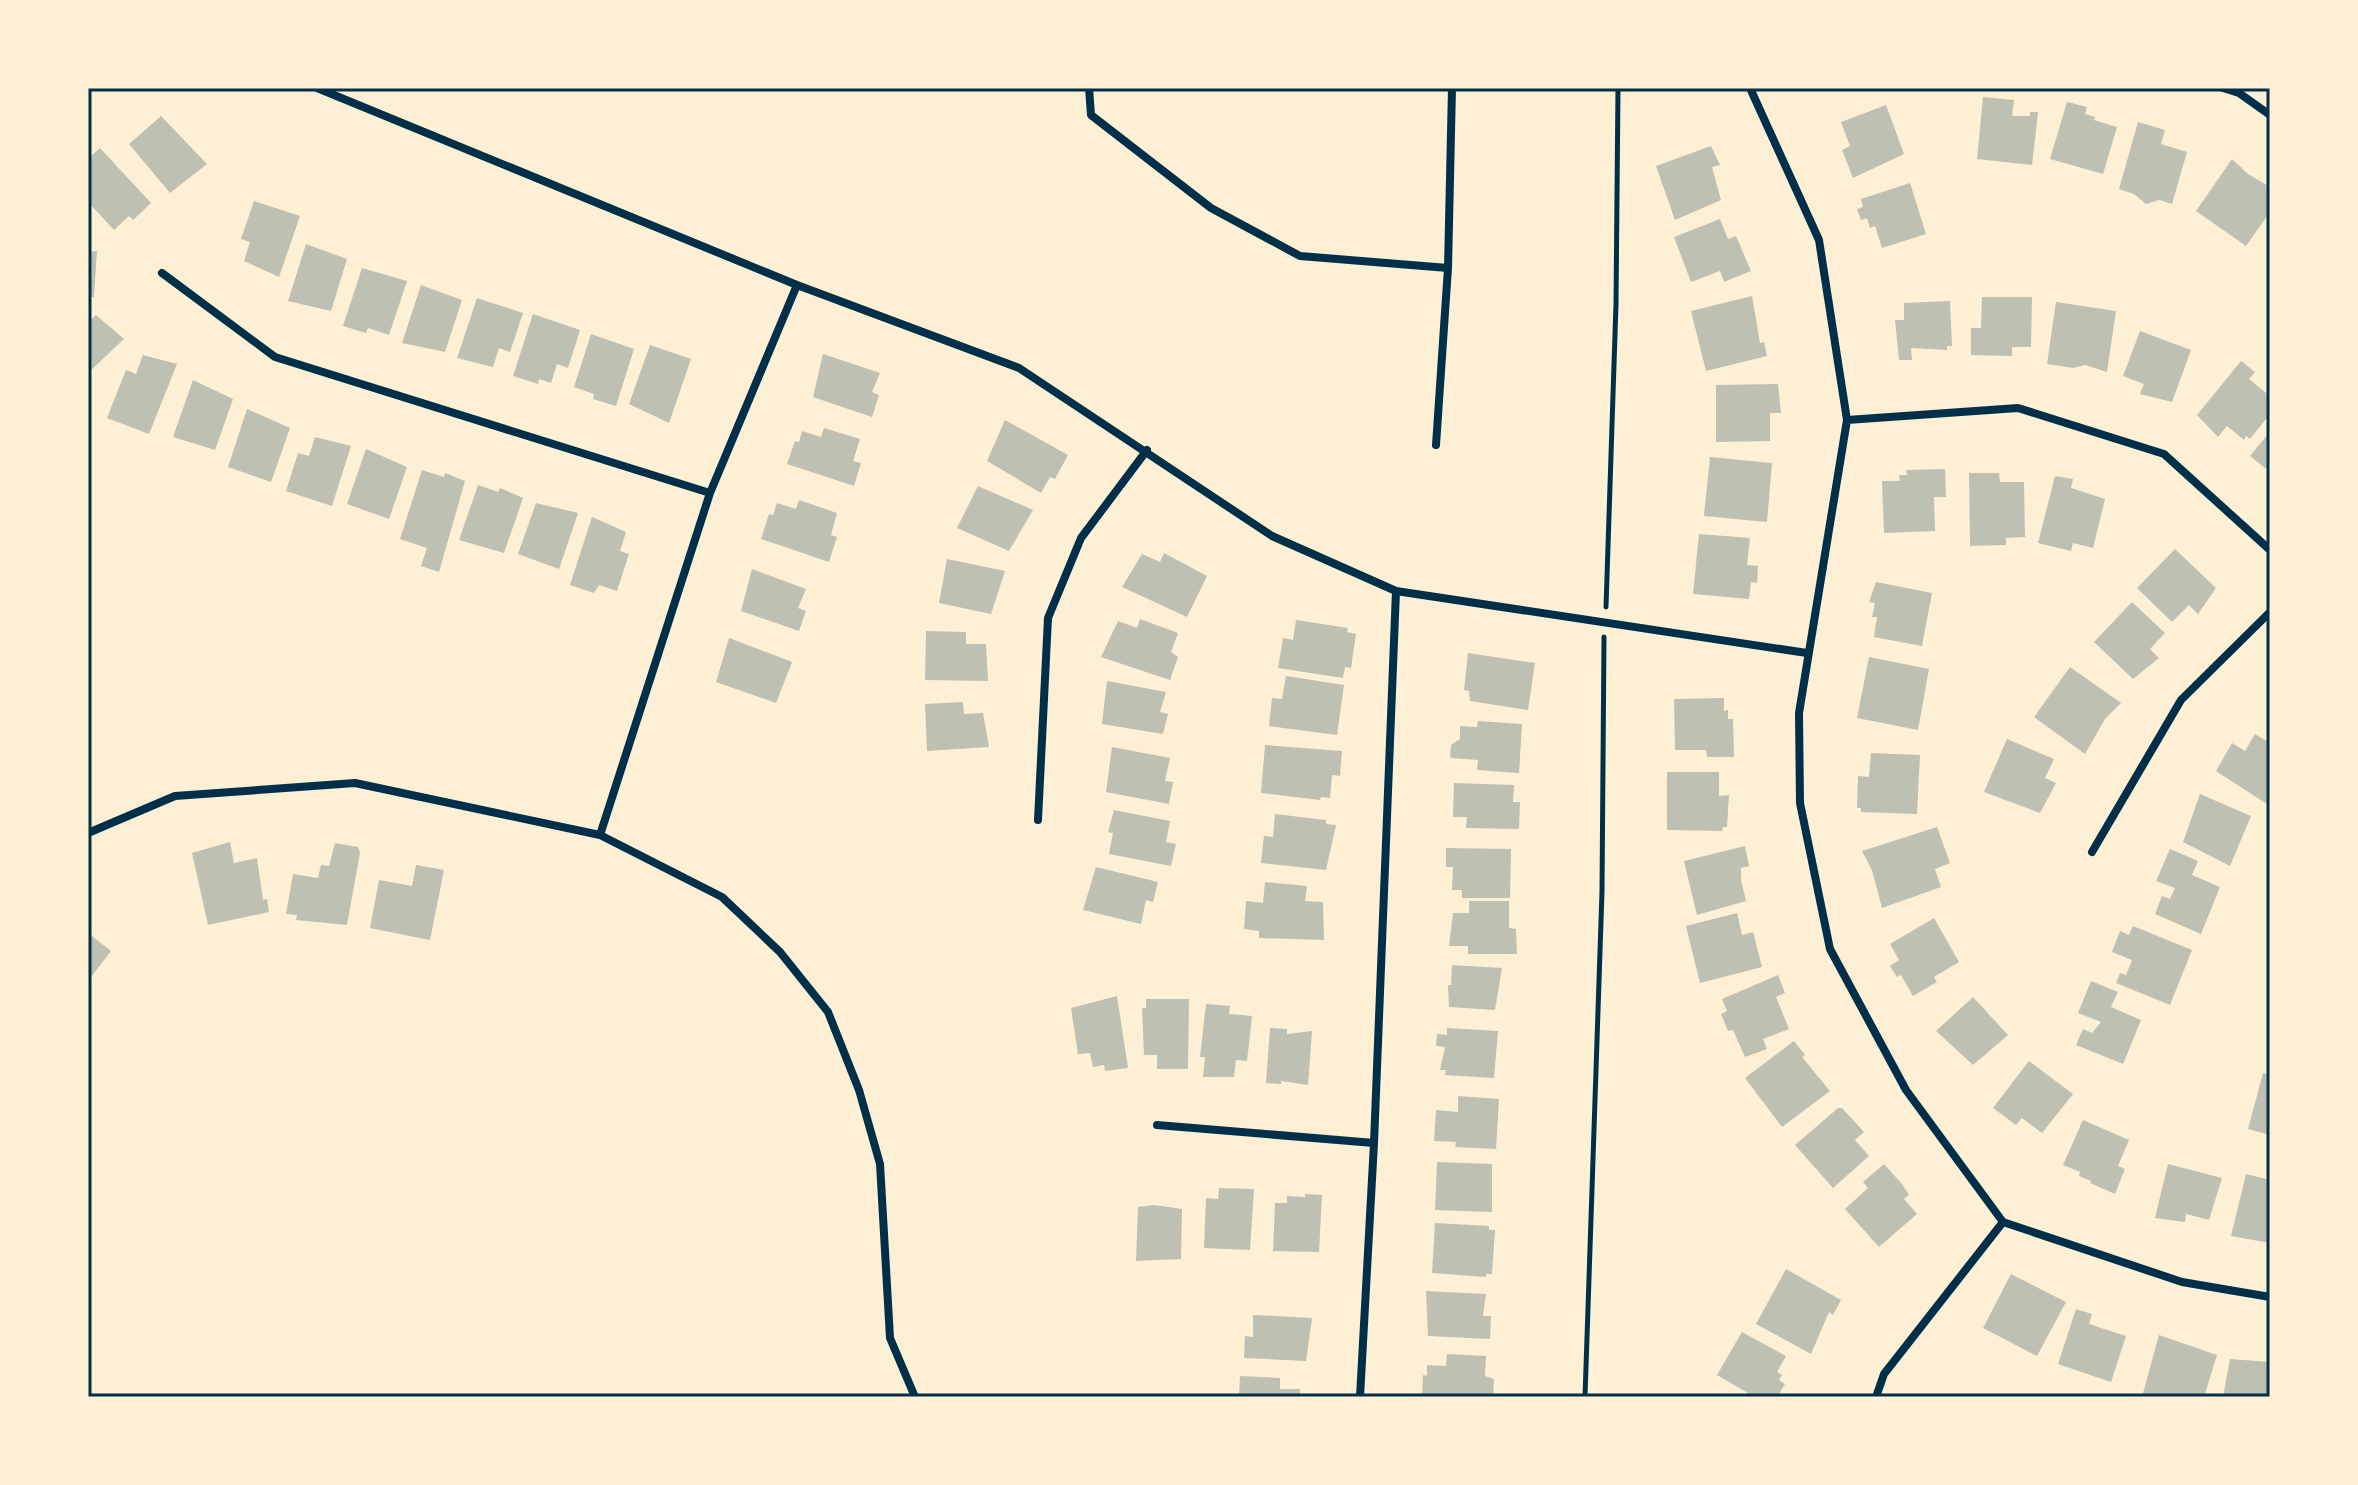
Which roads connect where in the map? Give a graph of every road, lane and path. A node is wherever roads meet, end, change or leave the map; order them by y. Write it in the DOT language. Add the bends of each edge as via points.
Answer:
graph roads {
  1 [pos="317,88"];
  2 [pos="1089,88"];
  3 [pos="1452,88"];
  4 [pos="1618,88"];
  5 [pos="1750,88"];
  6 [pos="2223,88"];
  7 [pos="2270,115"];
  8 [pos="1448,268"];
  9 [pos="162,273"];
  10 [pos="797,285"];
  11 [pos="1847,420"];
  12 [pos="1436,445"];
  13 [pos="1147,450"];
  14 [pos="710,493"];
  15 [pos="2270,550"];
  16 [pos="1396,591"];
  17 [pos="2270,612"];
  18 [pos="1604,623"];
  19 [pos="1807,653"];
  20 [pos="1038,820"];
  21 [pos="88,833"];
  22 [pos="600,835"];
  23 [pos="2092,852"];
  24 [pos="1157,1125"];
  25 [pos="1374,1143"];
  26 [pos="2003,1222"];
  27 [pos="2270,1297"];
  28 [pos="915,1397"];
  29 [pos="1360,1397"];
  30 [pos="1585,1397"];
  31 [pos="1876,1397"];
  1 -- 10 [label="street"];
  2 -- 8 [label="street" via="1091,115 1151,164 1211,208 1300,256"];
  3 -- 8 [label="street"];
  4 -- 18 [label="path"];
  5 -- 11 [label="street" via="1819,240"];
  6 -- 7 [label="street"];
  8 -- 12 [label="street"];
  9 -- 14 [label="street" via="275,357"];
  10 -- 13 [label="street" via="1019,368"];
  10 -- 14 [label="street"];
  11 -- 15 [label="street" via="2018,408 2164,454"];
  11 -- 19 [label="street"];
  13 -- 16 [label="street" via="1272,536"];
  13 -- 20 [label="street" via="1081,538 1048,618"];
  14 -- 22 [label="street"];
  16 -- 18 [label="street"];
  16 -- 25 [label="street"];
  17 -- 23 [label="street" via="2181,700"];
  18 -- 19 [label="street"];
  18 -- 30 [label="path" via="1602,892"];
  19 -- 26 [label="street" via="1799,713 1800,803 1830,949 1906,1090"];
  21 -- 22 [label="street" via="175,796 355,783"];
  22 -- 28 [label="street" via="722,897 780,952 828,1012 859,1090 880,1164 890,1338"];
  24 -- 25 [label="street"];
  25 -- 29 [label="street"];
  26 -- 27 [label="street" via="2182,1282"];
  26 -- 31 [label="street" via="1884,1374"];
}
